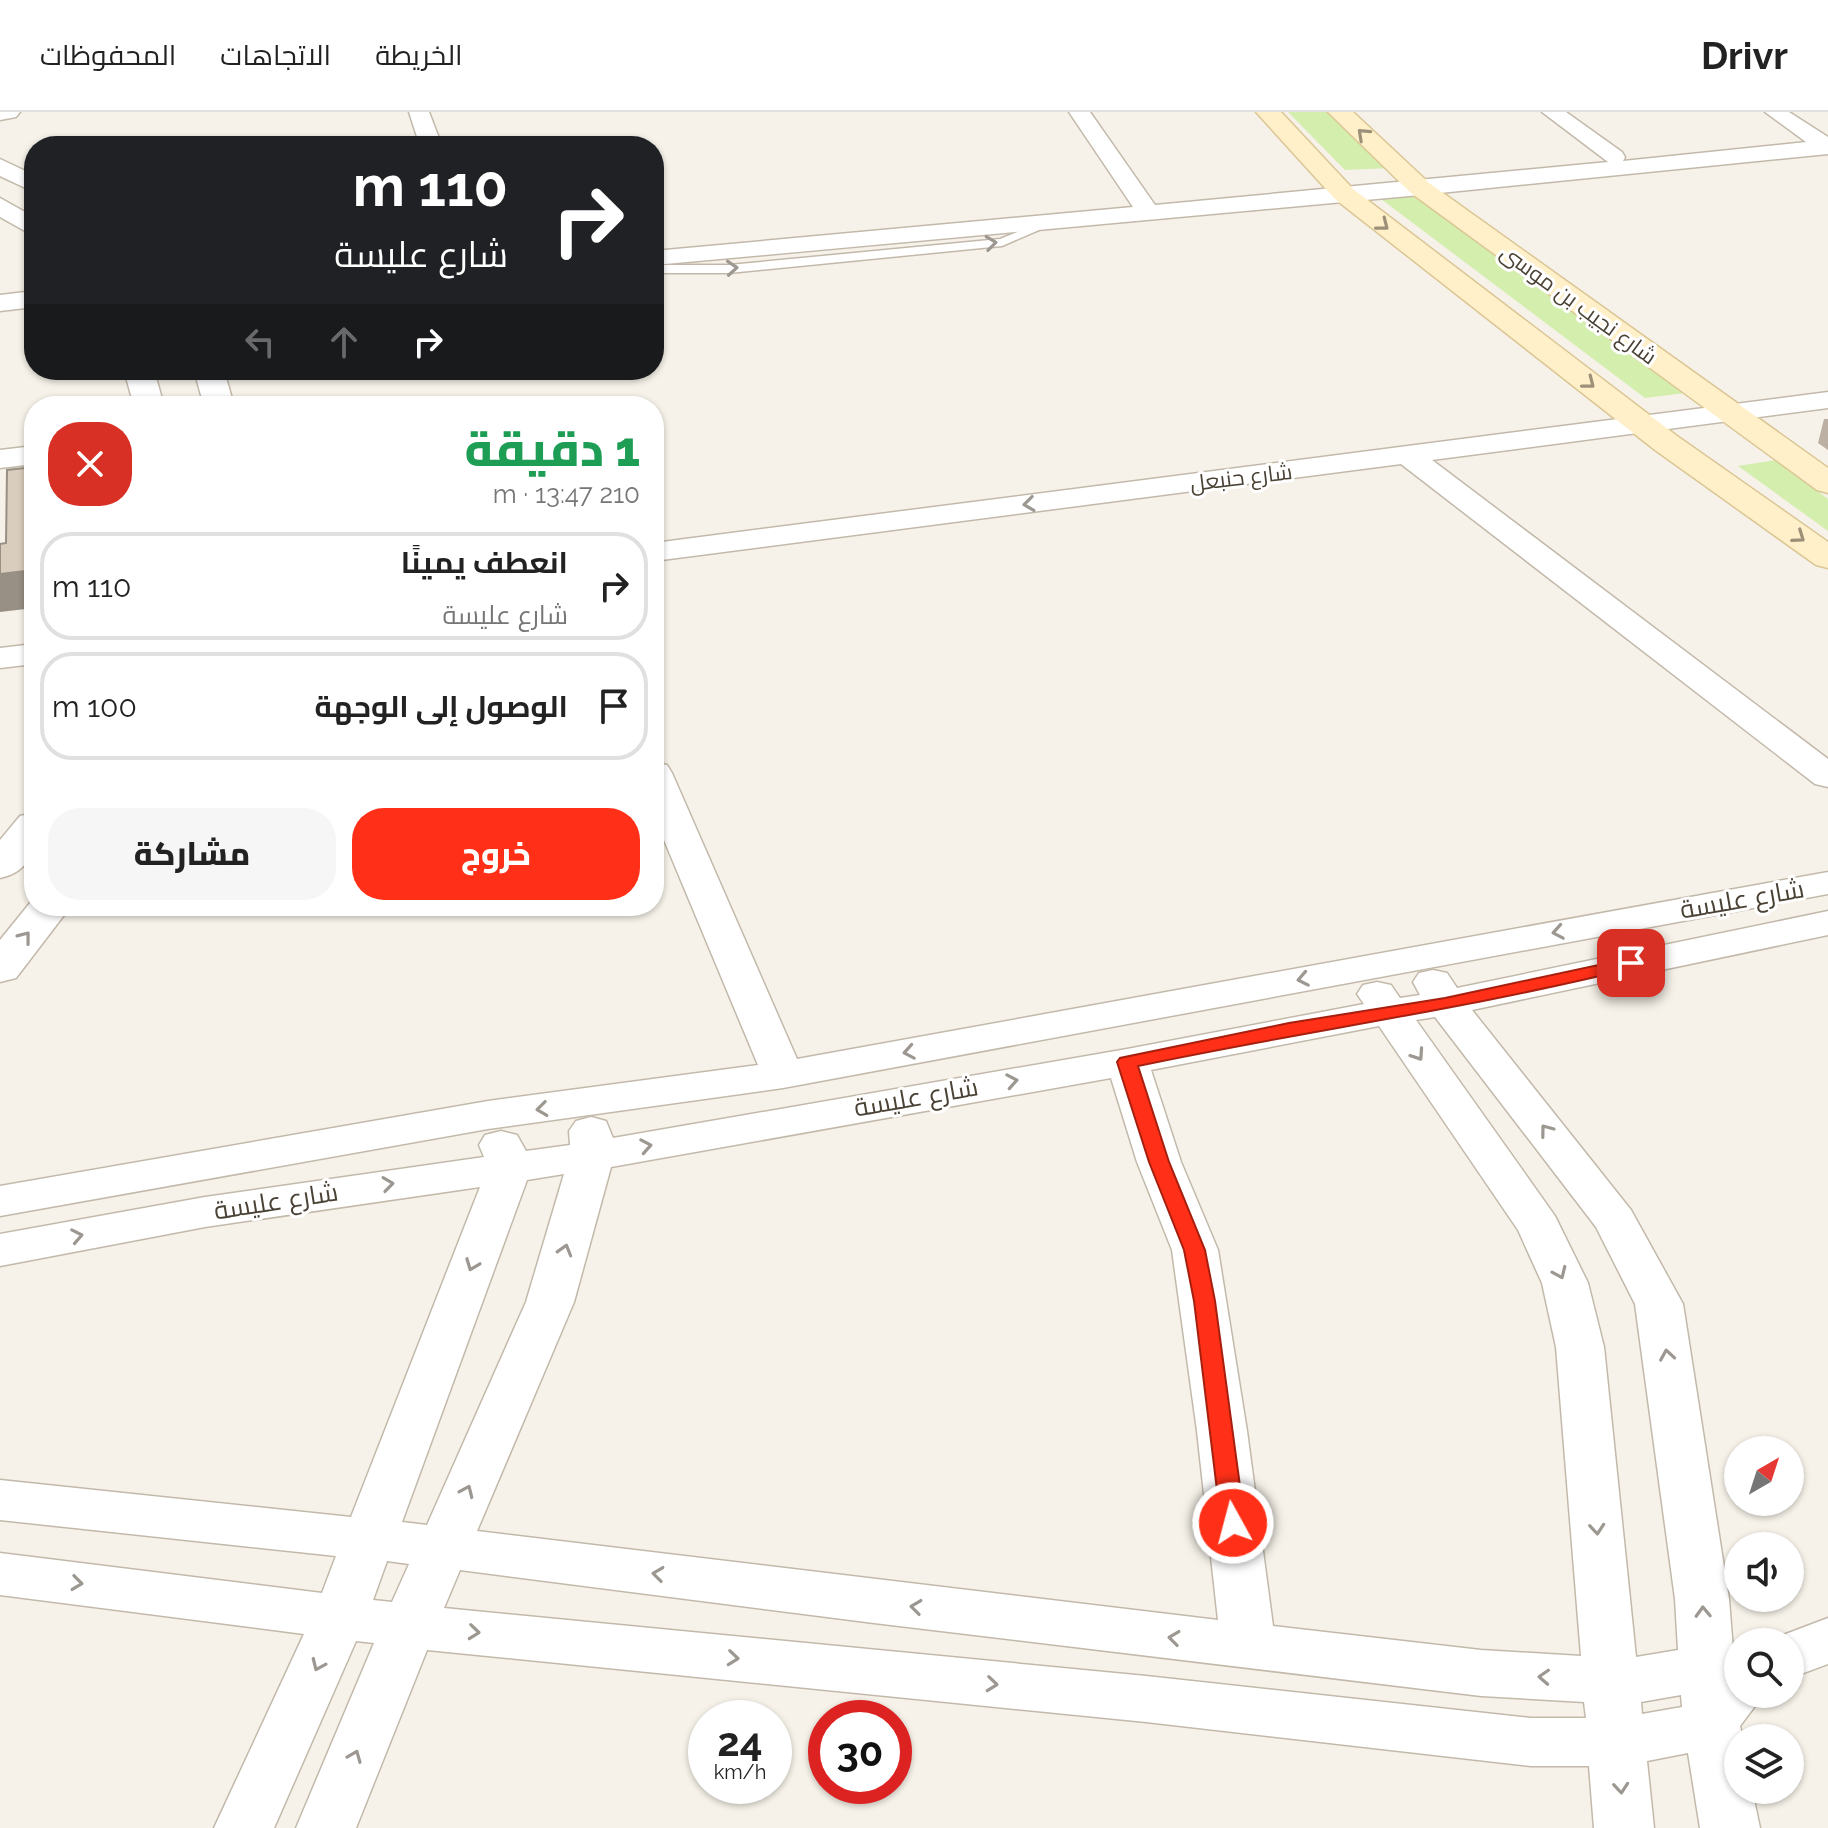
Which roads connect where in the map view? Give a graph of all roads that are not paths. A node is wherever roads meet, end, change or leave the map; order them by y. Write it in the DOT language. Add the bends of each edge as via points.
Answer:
graph roads {
  1 [pos="8,112"];
  2 [pos="419,112"];
  3 [pos="1079,112"];
  4 [pos="1268,112"];
  5 [pos="1340,112"];
  6 [pos="1552,112"];
  7 [pos="1775,112"];
  8 [pos="0,113"];
  9 [pos="427,136"];
  10 [pos="1825,142"];
  11 [pos="1614,157"];
  12 [pos="0,166"];
  13 [pos="24,179"];
  14 [pos="1414,182"];
  15 [pos="1338,188"];
  16 [pos="0,206"];
  17 [pos="1144,206"];
  18 [pos="1056,220"];
  19 [pos="24,222"];
  20 [pos="664,245"];
  21 [pos="664,257"];
  22 [pos="664,270"];
  23 [pos="24,300"];
  24 [pos="0,303"];
  25 [pos="24,318"];
  26 [pos="0,320"];
  27 [pos="1828,400"];
  28 [pos="1730,414"];
  29 [pos="1828,422"];
  30 [pos="1758,433"];
  31 [pos="1656,434"];
  32 [pos="24,456"];
  33 [pos="0,459"];
  34 [pos="1419,464"];
  35 [pos="1828,483"];
  36 [pos="664,551"];
  37 [pos="1828,558"];
  38 [pos="664,571"];
  39 [pos="24,630"];
  40 [pos="0,634"];
  41 [pos="24,655"];
  42 [pos="0,658"];
  43 [pos="1828,776"];
  44 [pos="664,806"];
  45 [pos="24,837"];
  46 [pos="0,866"];
  47 [pos="1828,883"];
  48 [pos="42,916"];
  49 [pos="1828,923"];
  50 [pos="1418,957"];
  51 [pos="1359,968"];
  52 [pos="0,969"];
  53 [pos="1445,1003"];
  54 [pos="1389,1012"];
  55 [pos="1127,1062"];
  56 [pos="783,1075"];
  57 [pos="591,1103"];
  58 [pos="488,1115"];
  59 [pos="592,1156"];
  60 [pos="510,1166"];
  61 [pos="0,1201"];
  62 [pos="0,1250"];
  63 [pos="0,1500"];
  64 [pos="368,1539"];
  65 [pos="443,1547"];
  66 [pos="0,1574"];
  67 [pos="340,1616"];
  68 [pos="409,1626"];
  69 [pos="1828,1640"];
  70 [pos="1248,1646"];
  71 [pos="1804,1650"];
  72 [pos="1610,1681"];
  73 [pos="1723,1688"];
  74 [pos="1617,1742"];
  75 [pos="244,1828"];
  76 [pos="326,1828"];
  77 [pos="1624,1828"];
  78 [pos="1730,1828"];
  1 -- 8 [label="street"];
  2 -- 9 [label="street"];
  3 -- 17 [label="street"];
  4 -- 15 [label="main road"];
  14 -- 5 [label="main road, شارع نجيب بن موسى, one-way"];
  6 -- 11 [label="street"];
  7 -- 10 [label="street"];
  10 -- 11 [label="street"];
  10 -- 14 [label="street"];
  11 -- 14 [label="street"];
  12 -- 13 [label="street"];
  14 -- 15 [label="street"];
  14 -- 28 [label="main road, شارع نجيب بن موسى"];
  15 -- 17 [label="street"];
  15 -- 31 [label="main road, one-way"];
  16 -- 19 [label="street"];
  17 -- 18 [label="street"];
  17 -- 20 [label="street"];
  18 -- 21 [label="street"];
  22 -- 18 [label="lane, one-way" via="729,269 1002,242"];
  23 -- 24 [label="street"];
  25 -- 26 [label="street"];
  27 -- 28 [label="street, شارع حنبعل"];
  28 -- 30 [label="main road, شارع نجيب بن موسى"];
  28 -- 31 [label="street, شارع حنبعل"];
  29 -- 30 [label="street, شارع حنبعل"];
  30 -- 31 [label="street, شارع حنبعل"];
  30 -- 35 [label="main road, شارع نجيب بن موسى"];
  31 -- 34 [label="street, شارع حنبعل"];
  31 -- 37 [label="main road, one-way"];
  32 -- 33 [label="street"];
  34 -- 36 [label="street, شارع حنبعل, one-way"];
  34 -- 38 [label="street, شارع حنبعل"];
  34 -- 43 [label="street"];
  39 -- 40 [label="street"];
  41 -- 42 [label="street"];
  44 -- 56 [label="street"];
  45 -- 46 [label="street"];
  47 -- 50 [label="street, شارع عليسة, one-way"];
  52 -- 48 [label="street, one-way"];
  49 -- 53 [label="street, شارع عليسة"];
  50 -- 51 [label="street, شارع عليسة"];
  50 -- 53 [label="street"];
  51 -- 54 [label="street"];
  51 -- 56 [label="street, شارع عليسة, one-way"];
  53 -- 54 [label="street, شارع عليسة"];
  73 -- 53 [label="street, one-way" via="1702,1599 1659,1304 1615,1221"];
  54 -- 55 [label="street, شارع عليسة"];
  54 -- 72 [label="street, one-way" via="1539,1227 1565,1283 1580,1347"];
  59 -- 55 [label="street, شارع عليسة, one-way"];
  55 -- 70 [label="street" via="1195,1250"];
  56 -- 57 [label="street, شارع عليسة"];
  57 -- 58 [label="street, شارع عليسة, one-way"];
  57 -- 59 [label="street"];
  58 -- 60 [label="street"];
  58 -- 61 [label="street, شارع عليسة"];
  59 -- 60 [label="street, شارع عليسة"];
  65 -- 59 [label="street, one-way" via="550,1302"];
  62 -- 60 [label="street, شارع عليسة, one-way" via="205,1212"];
  60 -- 64 [label="street, one-way"];
  63 -- 64 [label="street"];
  64 -- 65 [label="street"];
  64 -- 67 [label="street"];
  65 -- 68 [label="street"];
  70 -- 65 [label="street, one-way"];
  66 -- 67 [label="street, one-way"];
  67 -- 68 [label="street"];
  67 -- 75 [label="street, one-way"];
  68 -- 74 [label="street, one-way" via="1531,1742"];
  76 -- 68 [label="street, one-way"];
  69 -- 71 [label="street"];
  72 -- 70 [label="street, one-way" via="1481,1673"];
  72 -- 73 [label="street" via="1648,1679"];
  72 -- 74 [label="street"];
  73 -- 74 [label="street" via="1691,1729"];
  73 -- 78 [label="street"];
  74 -- 77 [label="street, one-way"];
}
